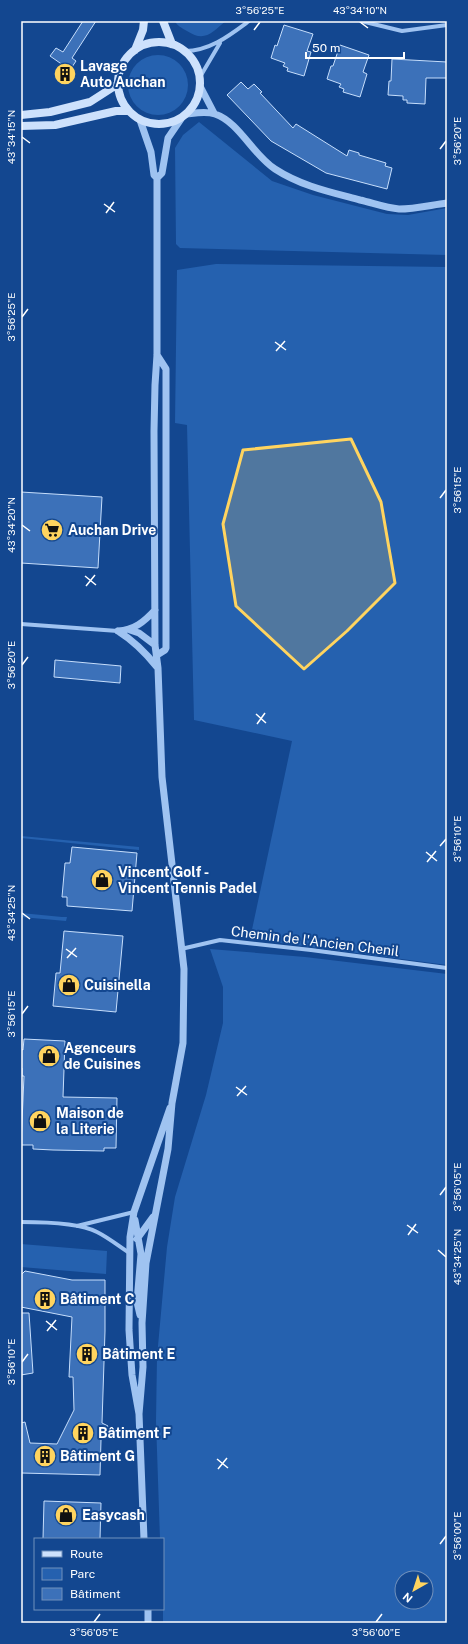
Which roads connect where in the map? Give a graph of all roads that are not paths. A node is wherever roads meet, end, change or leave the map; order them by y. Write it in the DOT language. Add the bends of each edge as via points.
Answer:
graph roads {
  1 [pos="144,21"];
  2 [pos="163,21"];
  3 [pos="249,21"];
  4 [pos="361,21"];
  5 [pos="447,25"];
  6 [pos="220,43"];
  7 [pos="172,44"];
  8 [pos="134,50"];
  9 [pos="185,51"];
  10 [pos="200,77"];
  11 [pos="118,84"];
  12 [pos="201,88"];
  13 [pos="129,112"];
  14 [pos="214,113"];
  15 [pos="21,115"];
  16 [pos="184,116"];
  17 [pos="140,120"];
  18 [pos="21,126"];
  19 [pos="157,178"];
  20 [pos="447,203"];
  21 [pos="157,355"];
  22 [pos="155,610"];
  23 [pos="21,624"];
  24 [pos="130,630"];
  25 [pos="118,632"];
  26 [pos="155,645"];
  27 [pos="157,655"];
  28 [pos="158,668"];
  29 [pos="181,949"];
  30 [pos="447,968"];
  31 [pos="172,1103"];
  32 [pos="134,1212"];
  33 [pos="155,1215"];
  34 [pos="21,1222"];
  35 [pos="75,1226"];
  36 [pos="138,1236"];
  37 [pos="131,1254"];
  38 [pos="142,1323"];
  39 [pos="139,1414"];
  40 [pos="144,1538"];
  41 [pos="148,1610"];
  42 [pos="148,1623"];
  1 -- 8 [label="main road"];
  2 -- 7 [label="main road"];
  3 -- 6 [label="street"];
  4 -- 5 [label="street" via="402,31"];
  6 -- 9 [label="street" via="194,51"];
  6 -- 10 [label="street"];
  7 -- 8 [label="main road" via="152,43"];
  7 -- 9 [label="main road"];
  8 -- 11 [label="main road" via="125,60"];
  9 -- 10 [label="main road" via="195,63"];
  10 -- 12 [label="main road"];
  11 -- 13 [label="main road" via="119,94"];
  11 -- 15 [label="main road" via="90,102 50,112"];
  12 -- 14 [label="street"];
  12 -- 16 [label="main road" via="194,106"];
  13 -- 17 [label="main road"];
  13 -- 18 [label="main road" via="116,111 55,125"];
  14 -- 16 [label="street" via="199,112"];
  14 -- 20 [label="street" via="233,127 274,168 307,186 389,208 415,208"];
  16 -- 17 [label="main road" via="172,123 161,125"];
  16 -- 19 [label="street" via="168,138 162,173"];
  17 -- 19 [label="street" via="151,152 154,175"];
  19 -- 21 [label="street"];
  21 -- 22 [label="street" via="154,430"];
  21 -- 27 [label="street" via="166,369 166,632 165,650"];
  22 -- 24 [label="street" via="144,622"];
  22 -- 26 [label="street"];
  23 -- 25 [label="street"];
  24 -- 25 [label="street"];
  24 -- 26 [label="street" via="139,633"];
  25 -- 28 [label="street" via="144,650"];
  26 -- 27 [label="street"];
  27 -- 28 [label="street"];
  28 -- 29 [label="street" via="162,777"];
  29 -- 30 [label="street, Chemin de l'Ancien Chenil" via="220,940"];
  29 -- 31 [label="street" via="184,969 183,1043"];
  31 -- 32 [label="street"];
  31 -- 33 [label="street" via="168,1148"];
  32 -- 35 [label="street"];
  32 -- 36 [label="street"];
  32 -- 37 [label="street" via="130,1237"];
  33 -- 36 [label="street"];
  33 -- 38 [label="street" via="146,1263"];
  34 -- 35 [label="street"];
  35 -- 37 [label="street" via="96,1231"];
  36 -- 37 [label="street"];
  36 -- 38 [label="street" via="141,1254 137,1302"];
  37 -- 39 [label="street" via="129,1330 132,1375"];
  38 -- 39 [label="street" via="143,1367"];
  39 -- 40 [label="street"];
  41 -- 42 [label="street"];
}
